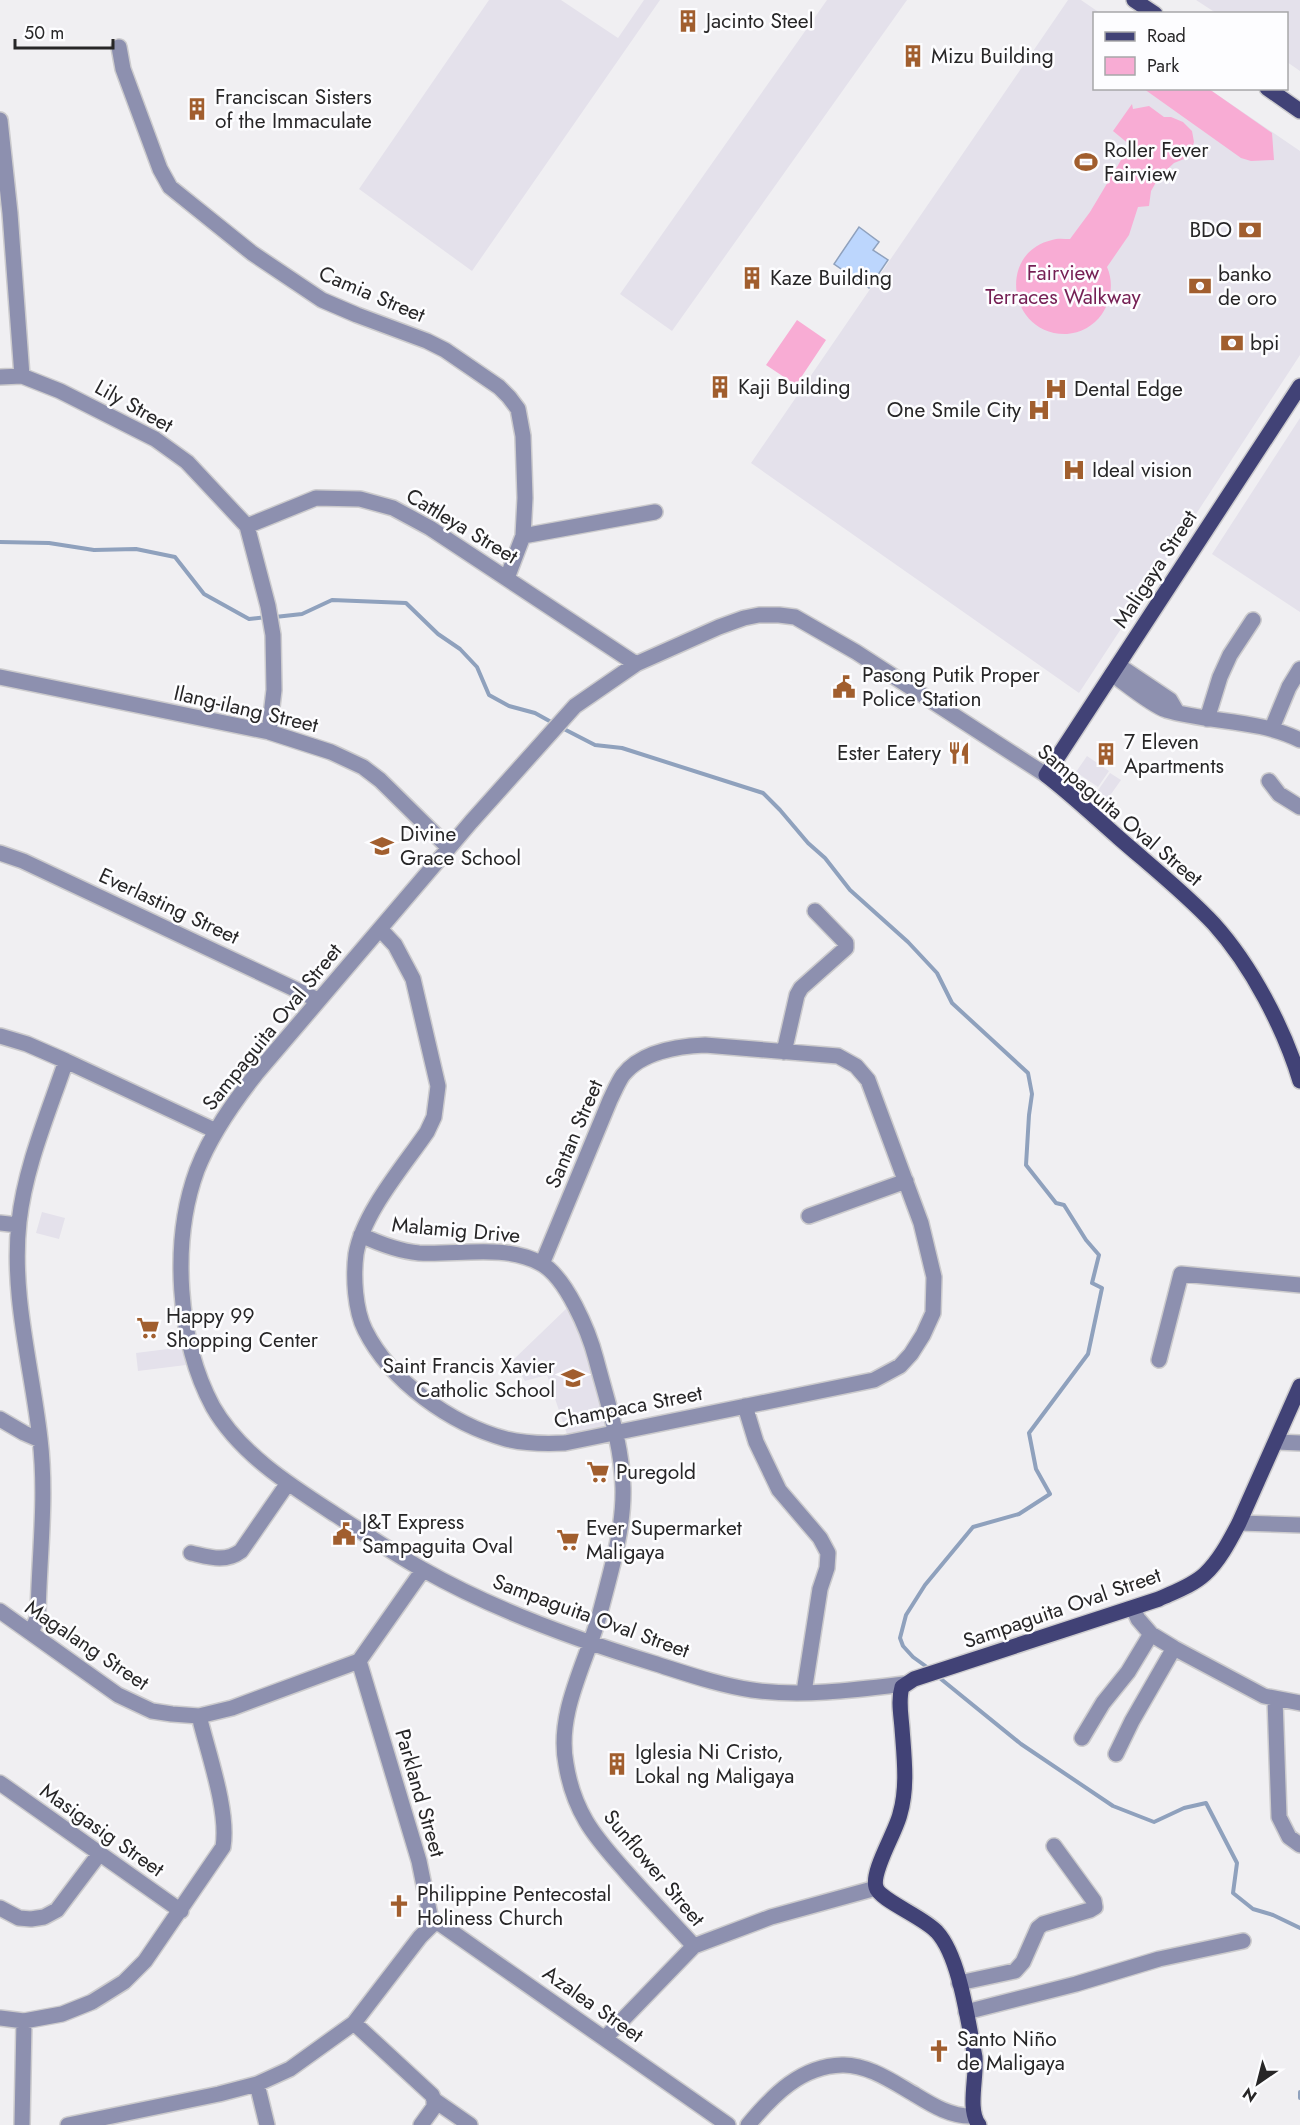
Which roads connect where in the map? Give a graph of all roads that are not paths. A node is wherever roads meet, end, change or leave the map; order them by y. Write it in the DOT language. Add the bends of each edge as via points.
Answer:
graph roads {
  1 [pos="1134,0"];
  2 [pos="1152,12"];
  3 [pos="119,47"];
  4 [pos="1270,90"];
  5 [pos="1300,111"];
  6 [pos="0,120"];
  7 [pos="22,376"];
  8 [pos="0,377"];
  9 [pos="1300,386"];
  10 [pos="656,512"];
  11 [pos="247,525"];
  12 [pos="523,536"];
  13 [pos="507,578"];
  14 [pos="1253,620"];
  15 [pos="636,664"];
  16 [pos="1115,669"];
  17 [pos="1300,669"];
  18 [pos="0,677"];
  19 [pos="1206,719"];
  20 [pos="1272,728"];
  21 [pos="269,732"];
  22 [pos="1300,740"];
  23 [pos="1046,775"];
  24 [pos="1269,781"];
  25 [pos="1300,807"];
  26 [pos="449,848"];
  27 [pos="0,853"];
  28 [pos="815,910"];
  29 [pos="380,929"];
  30 [pos="318,1000"];
  31 [pos="0,1036"];
  32 [pos="784,1052"];
  33 [pos="66,1061"];
  34 [pos="1300,1081"];
  35 [pos="216,1131"];
  36 [pos="906,1181"];
  37 [pos="809,1216"];
  38 [pos="0,1223"];
  39 [pos="18,1225"];
  40 [pos="361,1235"];
  41 [pos="542,1264"];
  42 [pos="1300,1285"];
  43 [pos="1159,1360"];
  44 [pos="1300,1386"];
  45 [pos="745,1406"];
  46 [pos="0,1419"];
  47 [pos="615,1433"];
  48 [pos="40,1440"];
  49 [pos="1276,1442"];
  50 [pos="1300,1443"];
  51 [pos="288,1483"];
  52 [pos="1239,1523"];
  53 [pos="1300,1525"];
  54 [pos="191,1553"];
  55 [pos="423,1570"];
  56 [pos="1133,1608"];
  57 [pos="0,1611"];
  58 [pos="31,1633"];
  59 [pos="1151,1634"];
  60 [pos="591,1643"];
  61 [pos="1174,1648"];
  62 [pos="359,1661"];
  63 [pos="904,1684"];
  64 [pos="804,1692"];
  65 [pos="1275,1699"];
  66 [pos="1300,1703"];
  67 [pos="199,1716"];
  68 [pos="1082,1738"];
  69 [pos="1116,1754"];
  70 [pos="0,1784"];
  71 [pos="1300,1845"];
  72 [pos="1054,1846"];
  73 [pos="100,1853"];
  74 [pos="876,1888"];
  75 [pos="0,1908"];
  76 [pos="180,1911"];
  77 [pos="432,1925"];
  78 [pos="1243,1941"];
  79 [pos="694,1947"];
  80 [pos="959,1983"];
  81 [pos="966,2012"];
  82 [pos="0,2018"];
  83 [pos="24,2020"];
  84 [pos="354,2023"];
  85 [pos="604,2038"];
  86 [pos="257,2084"];
  87 [pos="434,2100"];
  88 [pos="976,2120"];
  89 [pos="22,2125"];
  90 [pos="68,2125"];
  91 [pos="267,2125"];
  92 [pos="421,2125"];
  93 [pos="470,2125"];
  94 [pos="728,2125"];
  95 [pos="748,2125"];
  1 -- 2 [label="main road"];
  3 -- 12 [label="street, Camia Street" via="123,69 170,187 252,253 322,300 445,350 509,397 518,409 524,436"];
  4 -- 5 [label="main road"];
  6 -- 7 [label="street"];
  7 -- 8 [label="street"];
  7 -- 11 [label="street, Lily Street" via="155,439 187,462"];
  9 -- 16 [label="main road, Maligaya Street"];
  10 -- 12 [label="street"];
  11 -- 13 [label="street, Cattleya Street" via="316,498 360,499 412,518"];
  11 -- 21 [label="street, Lily Street" via="273,635 274,690"];
  12 -- 13 [label="street, Camia Street"];
  13 -- 15 [label="street, Cattleya Street"];
  14 -- 19 [label="street" via="1230,655"];
  15 -- 23 [label="street, Sampaguita Oval Street" via="744,618 795,617"];
  15 -- 26 [label="street, Sampaguita Oval Street" via="575,706"];
  16 -- 19 [label="street" via="1170,700 1177,712"];
  16 -- 23 [label="main road, Maligaya Street"];
  17 -- 20 [label="street"];
  18 -- 21 [label="street, Ilang-ilang Street"];
  19 -- 20 [label="street"];
  20 -- 22 [label="street"];
  21 -- 26 [label="street, Ilang-ilang Street" via="363,767"];
  23 -- 34 [label="main road, Sampaguita Oval Street" via="1216,926 1268,1006"];
  24 -- 25 [label="street" via="1279,794"];
  26 -- 29 [label="street, Sampaguita Oval Street"];
  27 -- 30 [label="street, Everlasting Street"];
  28 -- 32 [label="street" via="846,943 846,948 801,988"];
  29 -- 30 [label="street, Sampaguita Oval Street"];
  29 -- 40 [label="street, Champaca Street" via="395,945 413,979 438,1086 434,1117 427,1132 365,1223"];
  30 -- 35 [label="street, Sampaguita Oval Street" via="250,1081"];
  31 -- 33 [label="street"];
  32 -- 36 [label="street, Champaca Street" via="838,1056 856,1066 868,1080"];
  32 -- 41 [label="street, Santan Street" via="685,1046 666,1050 635,1065 624,1075 610,1100"];
  33 -- 35 [label="street"];
  33 -- 39 [label="street" via="26,1181"];
  35 -- 51 [label="street, Sampaguita Oval Street" via="190,1192 185,1220 182,1282 188,1337 214,1408 245,1447"];
  36 -- 37 [label="street"];
  36 -- 45 [label="street, Champaca Street" via="934,1277 933,1313 911,1354 900,1366 874,1380"];
  38 -- 39 [label="street"];
  39 -- 48 [label="street" via="20,1314"];
  40 -- 41 [label="street, Malamig Drive" via="405,1251 499,1252"];
  40 -- 47 [label="street, Champaca Street" via="355,1274 364,1328 376,1349 421,1396 449,1416 508,1439 565,1443"];
  41 -- 47 [label="street, Malamig Drive" via="570,1298 591,1338"];
  42 -- 43 [label="street" via="1181,1274"];
  44 -- 49 [label="main road, Sampaguita Oval Street"];
  45 -- 47 [label="street, Champaca Street"];
  45 -- 64 [label="street" via="756,1442 779,1490 828,1553"];
  46 -- 48 [label="street"];
  47 -- 60 [label="street, Malamig Drive" via="623,1489 621,1515"];
  48 -- 58 [label="street" via="42,1533 38,1616"];
  49 -- 50 [label="street"];
  49 -- 52 [label="main road, Sampaguita Oval Street"];
  51 -- 54 [label="street" via="233,1557"];
  51 -- 55 [label="street, Sampaguita Oval Street"];
  52 -- 53 [label="street"];
  52 -- 56 [label="main road, Sampaguita Oval Street" via="1205,1574"];
  55 -- 60 [label="street, Sampaguita Oval Street" via="516,1614"];
  55 -- 62 [label="street"];
  56 -- 59 [label="street"];
  56 -- 63 [label="main road, Sampaguita Oval Street"];
  57 -- 58 [label="street, Magalang Street"];
  58 -- 67 [label="street, Magalang Street" via="134,1704 152,1711"];
  59 -- 61 [label="street"];
  59 -- 68 [label="street"];
  60 -- 64 [label="street, Sampaguita Oval Street" via="728,1685 765,1692"];
  60 -- 79 [label="street, Sunflower Street" via="574,1688 564,1732 565,1762 576,1800 586,1822 609,1852"];
  61 -- 65 [label="street"];
  61 -- 69 [label="street"];
  62 -- 67 [label="street, Magalang Street" via="232,1708"];
  62 -- 77 [label="street, Parkland Street" via="419,1861"];
  63 -- 64 [label="street, Sampaguita Oval Street"];
  63 -- 74 [label="main road" via="900,1702 904,1757 901,1813 878,1871"];
  65 -- 66 [label="street"];
  65 -- 71 [label="street" via="1279,1817 1288,1837"];
  67 -- 76 [label="street" via="225,1832 223,1847"];
  70 -- 73 [label="street, Masigasig Street"];
  72 -- 80 [label="street" via="1095,1906 1038,1928 1015,1971"];
  73 -- 75 [label="street" via="57,1910 31,1919 19,1918"];
  73 -- 76 [label="street, Masigasig Street"];
  74 -- 79 [label="street" via="771,1917"];
  74 -- 80 [label="main road" via="881,1896 938,1932 950,1951"];
  76 -- 83 [label="street" via="145,1961 124,1982 92,2002 62,2014"];
  77 -- 84 [label="street"];
  77 -- 85 [label="street, Azalea Street" via="442,1924"];
  78 -- 81 [label="street" via="1159,1959"];
  79 -- 85 [label="street"];
  80 -- 81 [label="main road"];
  81 -- 88 [label="main road" via="975,2057"];
  82 -- 83 [label="street"];
  83 -- 89 [label="street"];
  84 -- 86 [label="street" via="290,2069"];
  84 -- 87 [label="street"];
  85 -- 94 [label="street, Azalea Street"];
  86 -- 90 [label="street"];
  86 -- 91 [label="street"];
  87 -- 92 [label="street" via="434,2107"];
  87 -- 93 [label="street"];
  88 -- 95 [label="street" via="952,2114 888,2079 843,2065 801,2076 769,2100"];
}
